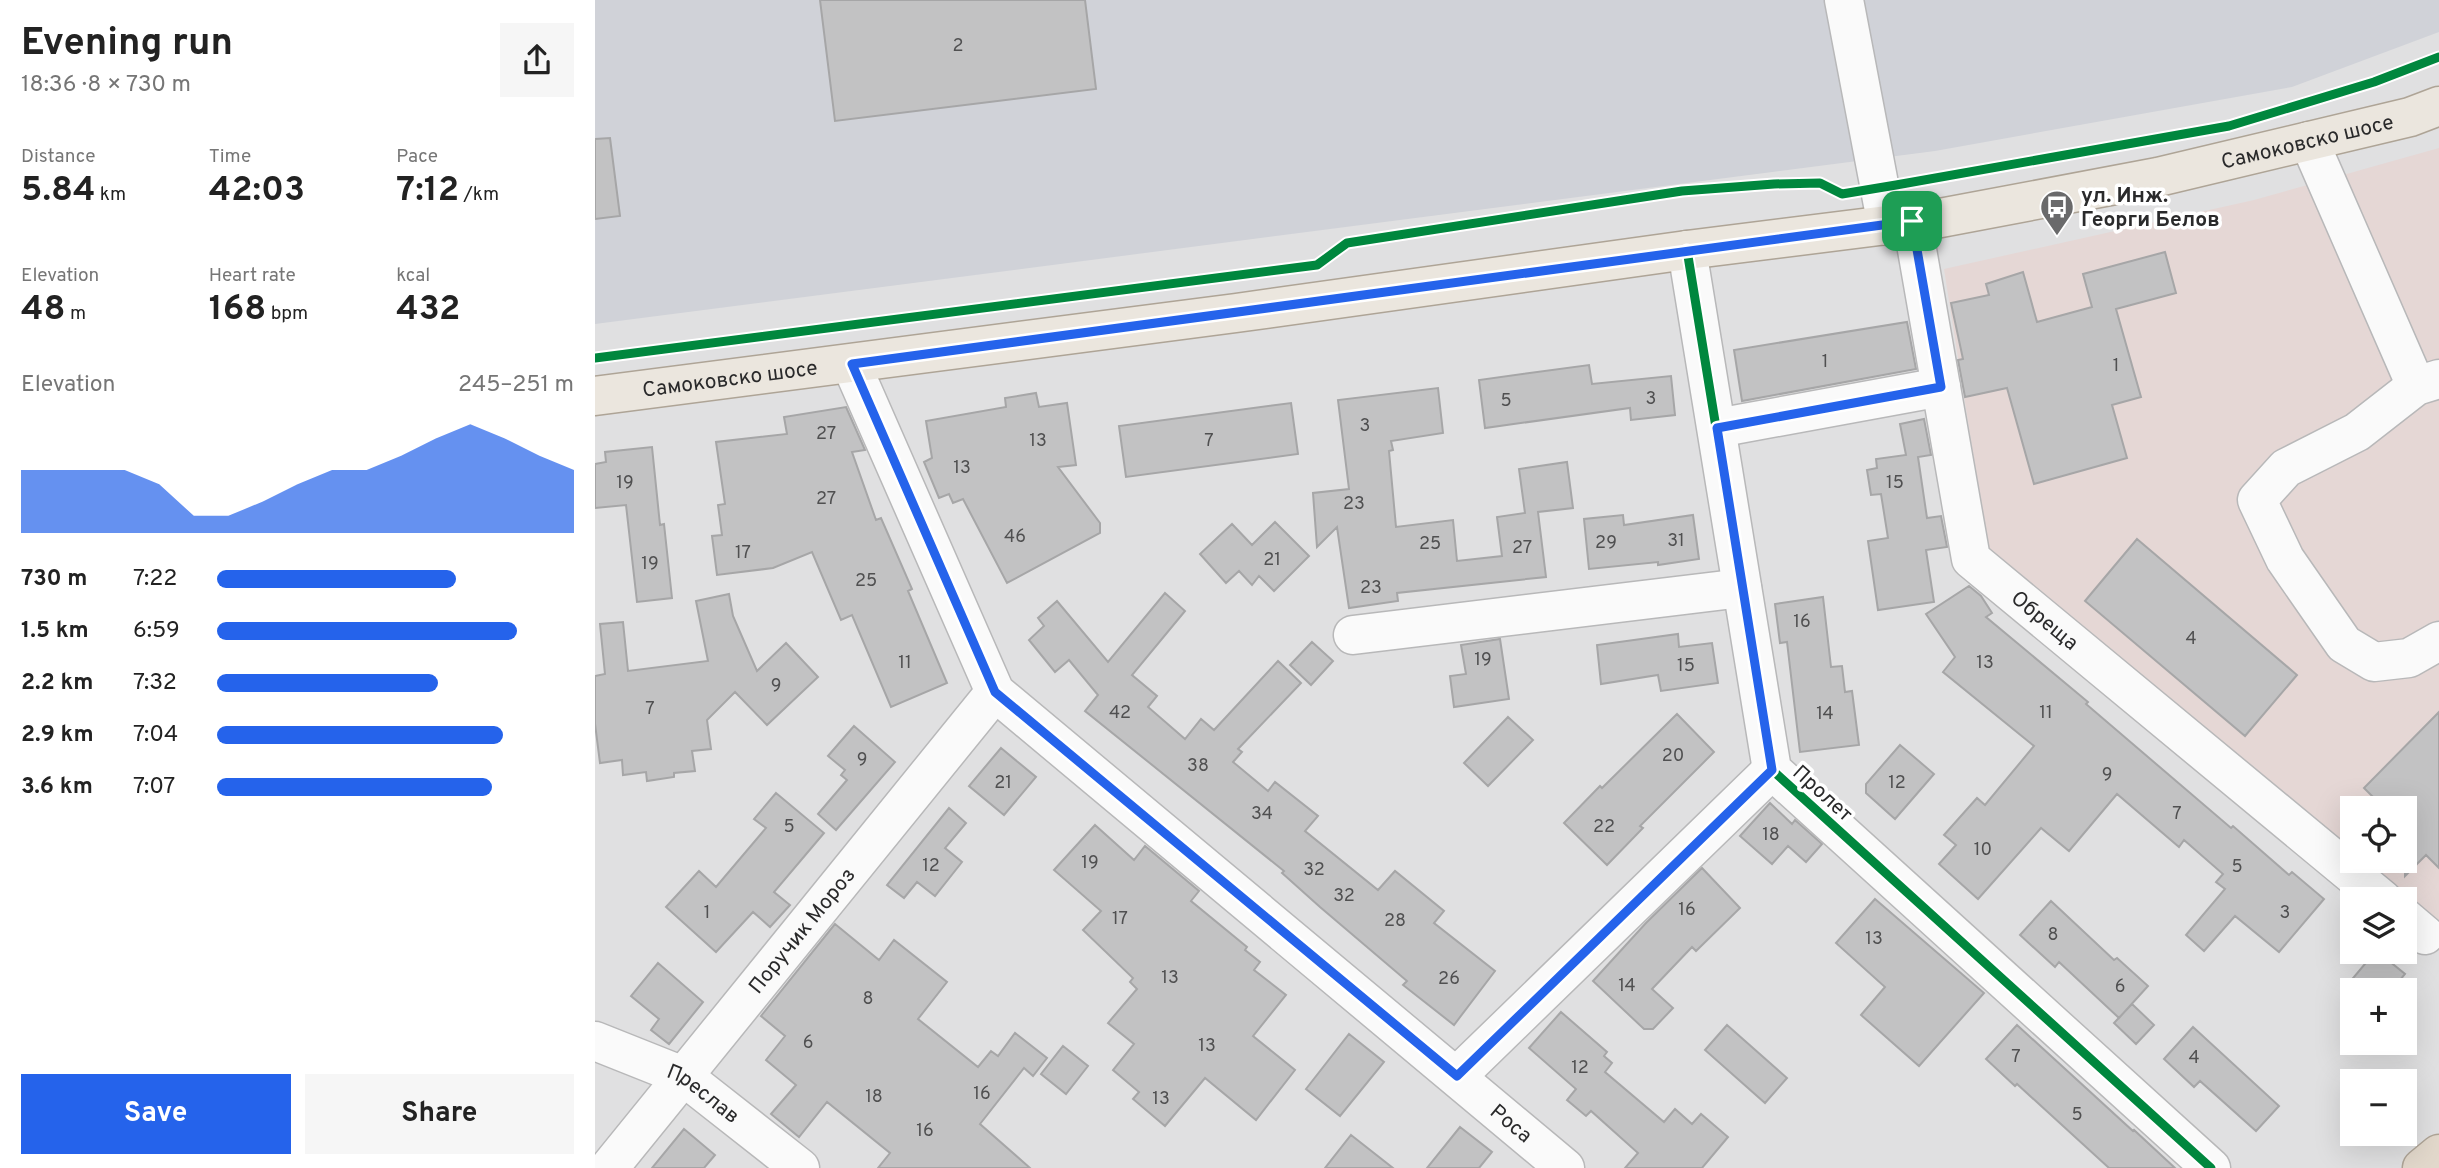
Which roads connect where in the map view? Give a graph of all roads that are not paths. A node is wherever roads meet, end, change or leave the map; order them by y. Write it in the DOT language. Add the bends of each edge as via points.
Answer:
graph roads {
  1 [pos="1844,0"];
  2 [pos="2439,106"];
  3 [pos="2309,141"];
  4 [pos="1899,224"];
  5 [pos="1686,250"];
  6 [pos="852,364"];
  7 [pos="2428,383"];
  8 [pos="1941,387"];
  9 [pos="595,396"];
  10 [pos="1717,428"];
  11 [pos="1742,588"];
  12 [pos="1353,635"];
  13 [pos="2439,641"];
  14 [pos="995,692"];
  15 [pos="1772,770"];
  16 [pos="2367,887"];
  17 [pos="595,1041"];
  18 [pos="683,1076"];
  19 [pos="1457,1076"];
  20 [pos="2439,1154"];
  21 [pos="609,1168"];
  22 [pos="800,1168"];
  23 [pos="1566,1168"];
  24 [pos="2211,1168"];
  25 [pos="2422,1168"];
  1 -- 4 [label="street, Обреща"];
  2 -- 3 [label="main road, Самоковско шосе"];
  3 -- 4 [label="main road, Самоковско шосе" via="2158,177"];
  3 -- 7 [label="street"];
  4 -- 5 [label="main road, Самоковско шосе"];
  4 -- 8 [label="street, Обреща"];
  5 -- 6 [label="main road, Самоковско шосе"];
  5 -- 10 [label="street, Пролет"];
  6 -- 9 [label="main road, Самоковско шосе"];
  6 -- 14 [label="street, Роса"];
  7 -- 13 [label="street" via="2357,432 2286,468 2257,500 2285,559 2344,644 2374,662 2409,658"];
  8 -- 10 [label="street"];
  8 -- 16 [label="street, Обреща" via="1971,559"];
  10 -- 11 [label="street, Пролет"];
  11 -- 12 [label="street"];
  11 -- 15 [label="street, Пролет"];
  14 -- 18 [label="street, Поручик Мороз"];
  14 -- 19 [label="street, Роса"];
  15 -- 19 [label="street"];
  15 -- 24 [label="street, Пролет"];
  17 -- 18 [label="street, Преслав"];
  18 -- 21 [label="street, Поручик Мороз"];
  18 -- 22 [label="street, Преслав"];
  19 -- 23 [label="street, Роса"];
  20 -- 25 [label="highway"];
}
